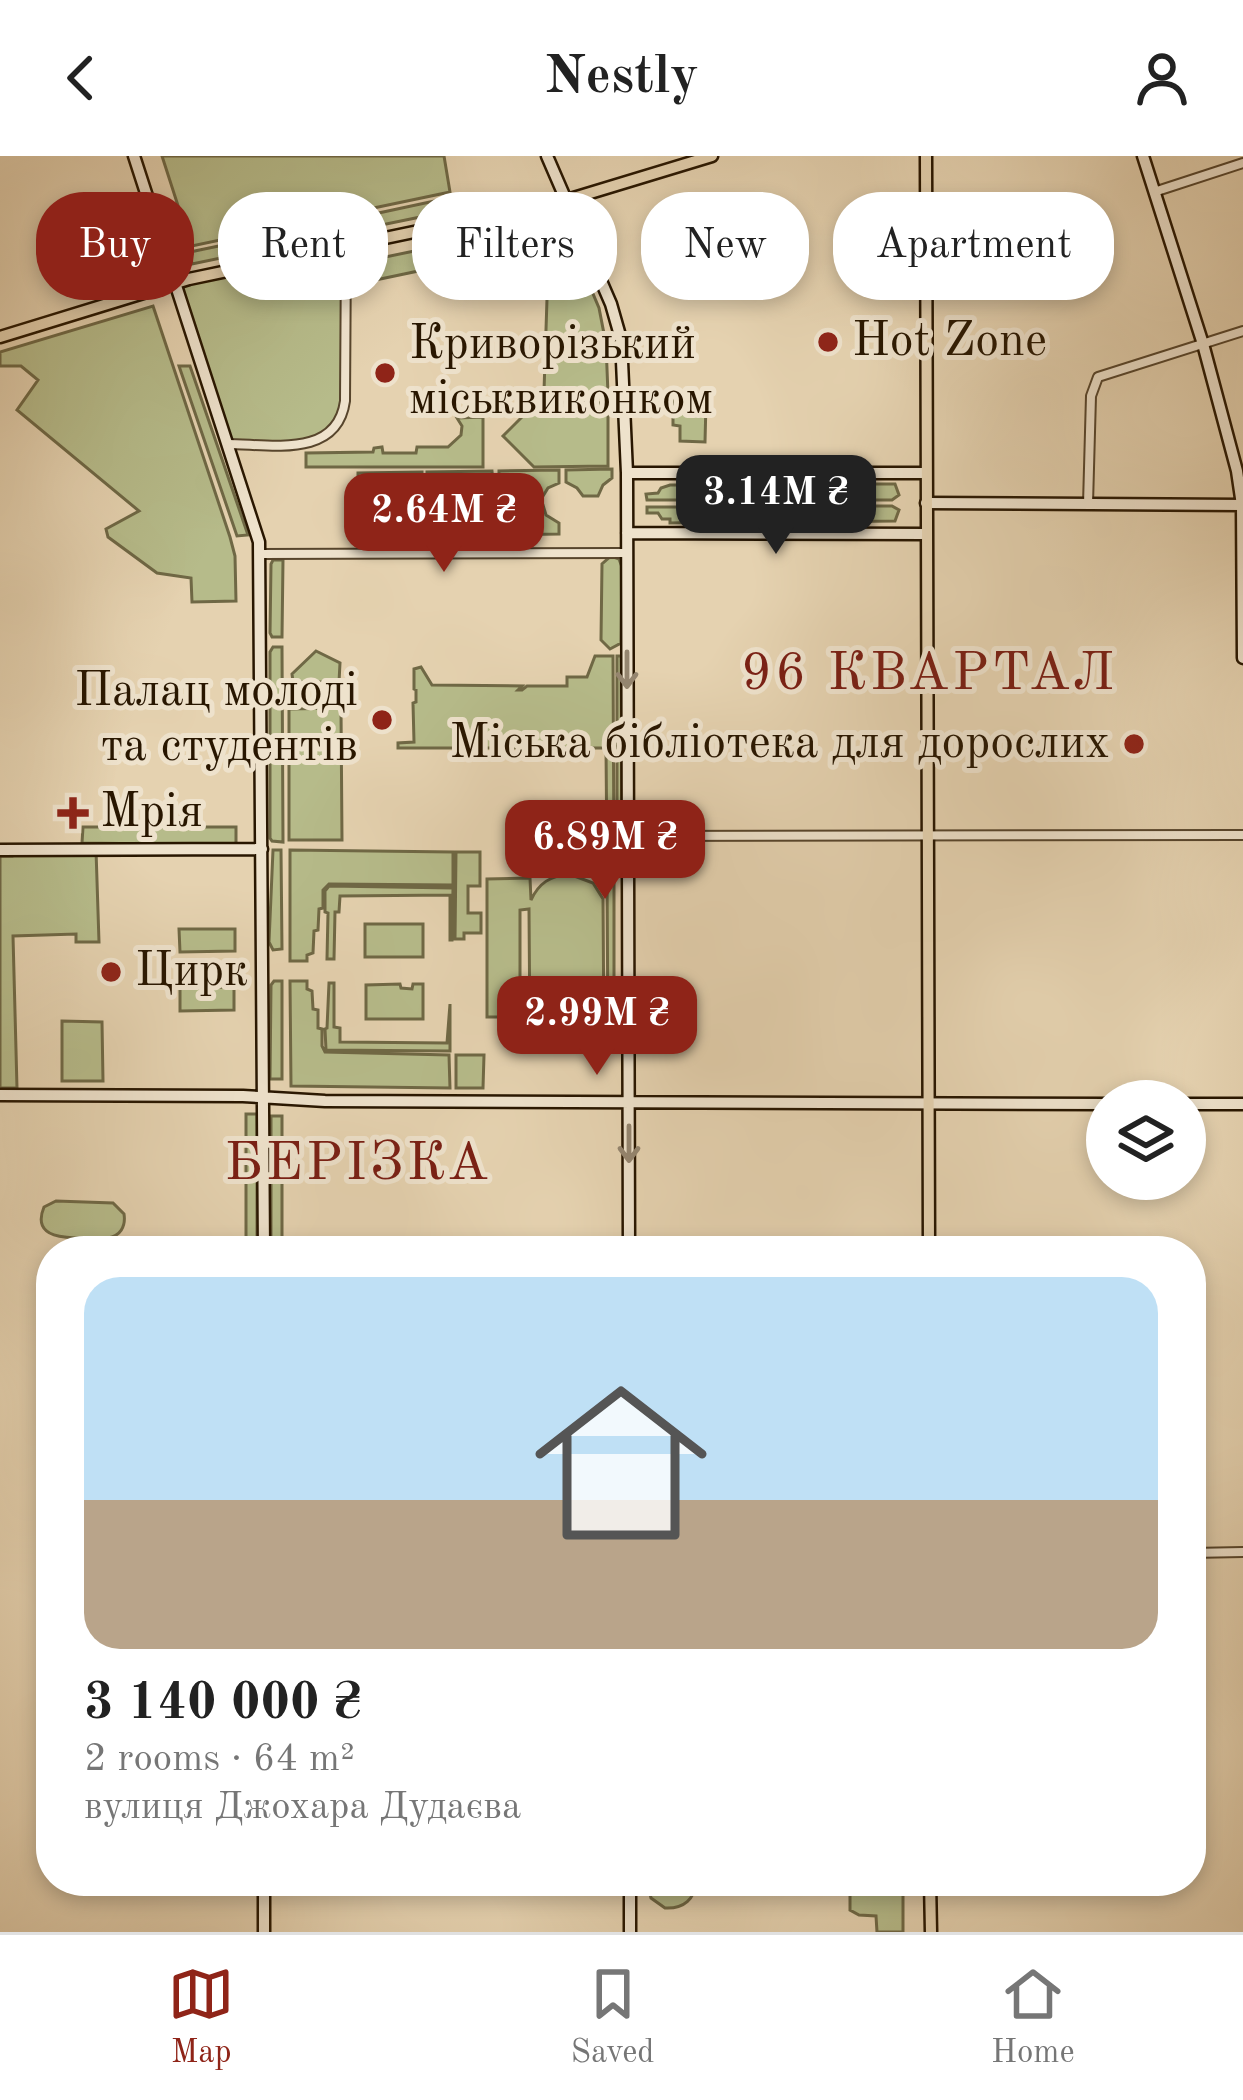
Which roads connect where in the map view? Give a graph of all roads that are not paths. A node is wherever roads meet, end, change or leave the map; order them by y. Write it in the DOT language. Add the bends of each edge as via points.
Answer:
graph roads {
  1 [pos="134,156"];
  2 [pos="547,156"];
  3 [pos="712,156"];
  4 [pos="1143,156"];
  5 [pos="925,157"];
  6 [pos="1243,163"];
  7 [pos="1154,191"];
  8 [pos="146,192"];
  9 [pos="563,192"];
  10 [pos="593,192"];
  11 [pos="120,300"];
  12 [pos="180,300"];
  13 [pos="346,300"];
  14 [pos="609,300"];
  15 [pos="1243,331"];
  16 [pos="0,337"];
  17 [pos="1203,344"];
  18 [pos="227,444"];
  19 [pos="626,473"];
  20 [pos="926,473"];
  21 [pos="926,503"];
  22 [pos="1088,504"];
  23 [pos="1243,505"];
  24 [pos="627,533"];
  25 [pos="926,534"];
  26 [pos="627,553"];
  27 [pos="260,554"];
  28 [pos="1243,658"];
  29 [pos="1243,835"];
  30 [pos="628,836"];
  31 [pos="927,836"];
  32 [pos="262,849"];
  33 [pos="0,850"];
  34 [pos="0,1095"];
  35 [pos="264,1098"];
  36 [pos="629,1102"];
  37 [pos="928,1104"];
  38 [pos="1086,1104"];
  39 [pos="1206,1104"];
  40 [pos="1243,1104"];
  41 [pos="264,1236"];
  42 [pos="629,1236"];
  43 [pos="929,1236"];
  44 [pos="1243,1552"];
  45 [pos="1206,1553"];
  46 [pos="264,1896"];
  47 [pos="630,1896"];
  48 [pos="930,1896"];
  49 [pos="264,1932"];
  50 [pos="630,1932"];
  51 [pos="931,1932"];
  1 -- 8 [label="street"];
  2 -- 9 [label="street"];
  3 -- 10 [label="main road"];
  4 -- 7 [label="street"];
  5 -- 20 [label="main road"];
  6 -- 7 [label="street"];
  7 -- 17 [label="street"];
  11 -- 16 [label="main road"];
  12 -- 18 [label="street"];
  13 -- 18 [label="street" via="339,423 312,442"];
  14 -- 19 [label="street" via="621,339"];
  15 -- 17 [label="street"];
  17 -- 22 [label="street" via="1098,377"];
  17 -- 23 [label="street"];
  18 -- 27 [label="street"];
  19 -- 20 [label="street"];
  19 -- 24 [label="street"];
  20 -- 21 [label="main road"];
  21 -- 22 [label="street"];
  21 -- 25 [label="main road"];
  22 -- 23 [label="street"];
  23 -- 28 [label="street"];
  24 -- 25 [label="street"];
  24 -- 26 [label="street"];
  25 -- 31 [label="main road"];
  26 -- 27 [label="street"];
  26 -- 30 [label="street, one-way"];
  27 -- 32 [label="street"];
  29 -- 31 [label="street"];
  30 -- 31 [label="street"];
  30 -- 36 [label="street"];
  31 -- 37 [label="main road"];
  32 -- 33 [label="street"];
  32 -- 35 [label="street"];
  34 -- 35 [label="street"];
  35 -- 36 [label="street"];
  35 -- 41 [label="street"];
  36 -- 37 [label="street"];
  36 -- 42 [label="street, one-way"];
  37 -- 38 [label="street"];
  37 -- 43 [label="main road"];
  39 -- 40 [label="street"];
  44 -- 45 [label="street"];
  46 -- 49 [label="street"];
  47 -- 50 [label="street"];
  48 -- 51 [label="main road"];
}
